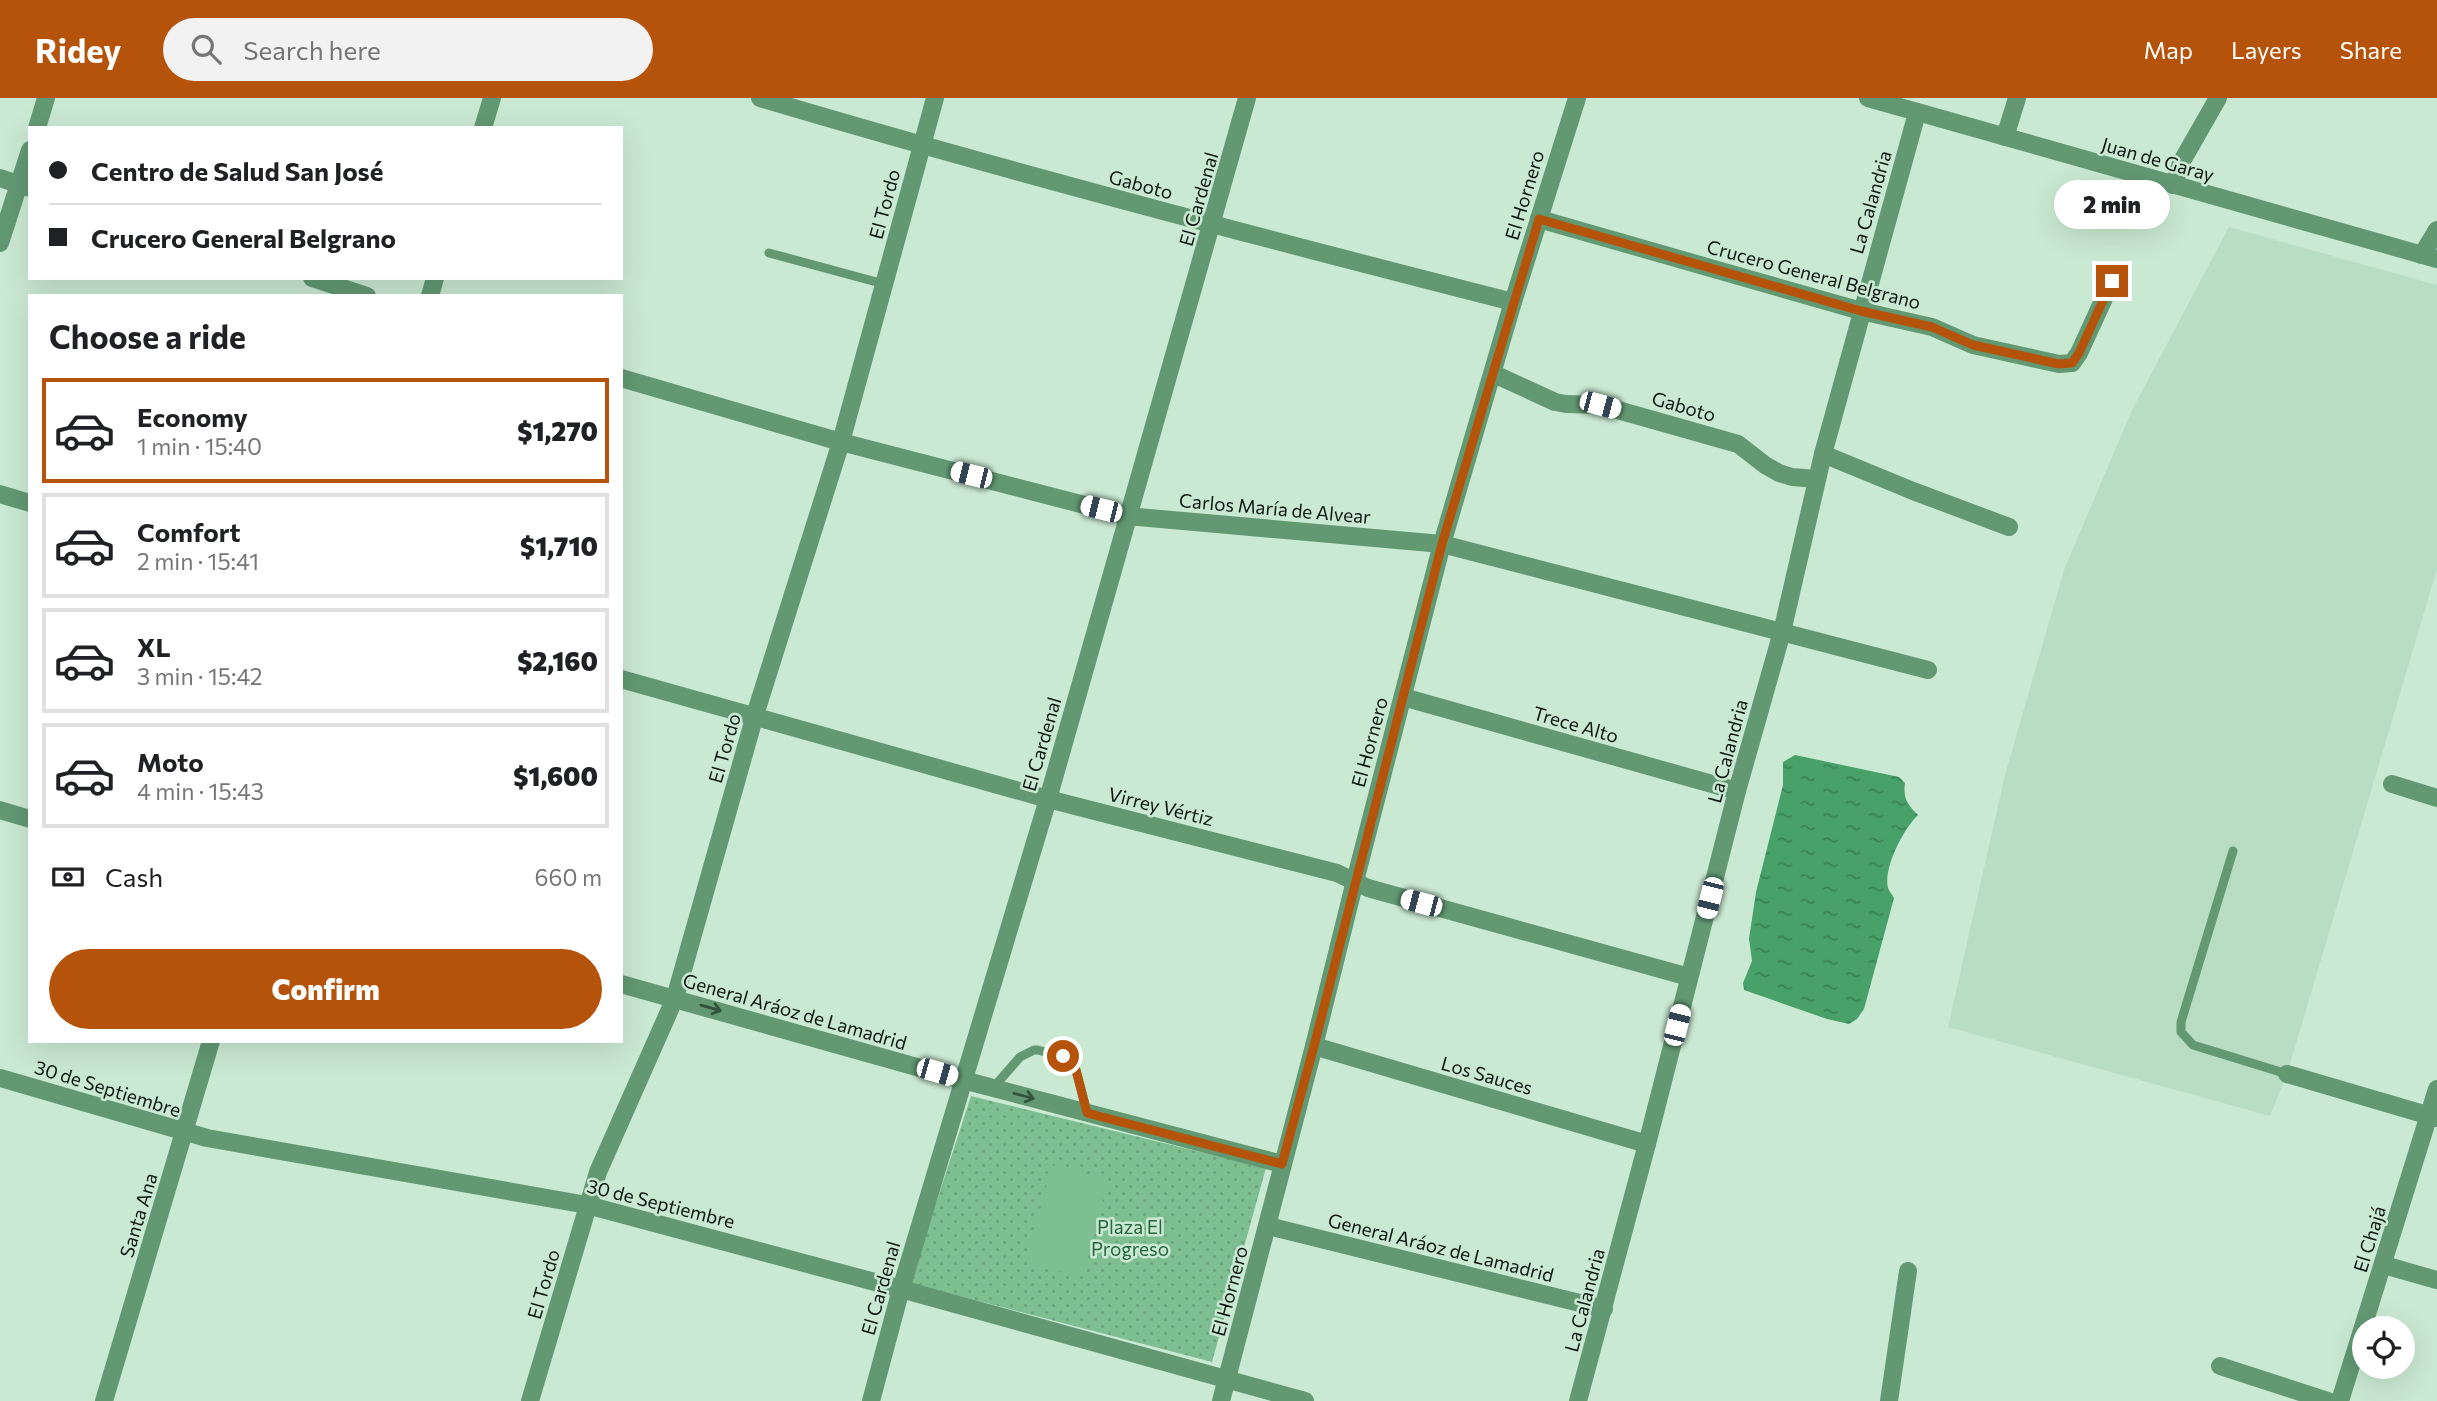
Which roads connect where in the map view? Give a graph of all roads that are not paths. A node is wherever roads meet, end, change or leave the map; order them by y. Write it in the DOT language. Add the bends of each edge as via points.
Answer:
graph roads {
  1 [pos="46,98"];
  2 [pos="492,98"];
  3 [pos="760,98"];
  4 [pos="935,98"];
  5 [pos="1247,98"];
  6 [pos="1577,98"];
  7 [pos="1868,98"];
  8 [pos="2017,98"];
  9 [pos="2218,98"];
  10 [pos="1917,113"];
  11 [pos="38,126"];
  12 [pos="484,126"];
  13 [pos="2005,136"];
  14 [pos="922,146"];
  15 [pos="28,162"];
  16 [pos="0,178"];
  17 [pos="24,186"];
  18 [pos="2173,186"];
  19 [pos="1539,219"];
  20 [pos="1213,225"];
  21 [pos="2437,230"];
  22 [pos="0,243"];
  23 [pos="769,253"];
  24 [pos="2429,257"];
  25 [pos="318,280"];
  26 [pos="2112,281"];
  27 [pos="884,284"];
  28 [pos="361,294"];
  29 [pos="1513,302"];
  30 [pos="1861,311"];
  31 [pos="1494,374"];
  32 [pos="623,379"];
  33 [pos="841,442"];
  34 [pos="1823,454"];
  35 [pos="1817,479"];
  36 [pos="0,494"];
  37 [pos="28,502"];
  38 [pos="1127,516"];
  39 [pos="2009,527"];
  40 [pos="1442,544"];
  41 [pos="1782,632"];
  42 [pos="1928,670"];
  43 [pos="623,680"];
  44 [pos="1403,697"];
  45 [pos="755,716"];
  46 [pos="2392,784"];
  47 [pos="1737,791"];
  48 [pos="2437,798"];
  49 [pos="1048,799"];
  50 [pos="0,810"];
  51 [pos="28,818"];
  52 [pos="2233,851"];
  53 [pos="1355,881"];
  54 [pos="1689,977"];
  55 [pos="623,985"];
  56 [pos="675,998"];
  57 [pos="210,1043"];
  58 [pos="1314,1046"];
  59 [pos="2287,1074"];
  60 [pos="0,1078"];
  61 [pos="963,1080"];
  62 [pos="993,1088"];
  63 [pos="2437,1088"];
  64 [pos="1087,1113"];
  65 [pos="2433,1117"];
  66 [pos="184,1133"];
  67 [pos="1647,1144"];
  68 [pos="1282,1164"];
  69 [pos="587,1205"];
  70 [pos="1268,1226"];
  71 [pos="2384,1265"];
  72 [pos="1908,1271"];
  73 [pos="2437,1280"];
  74 [pos="901,1289"];
  75 [pos="1604,1309"];
  76 [pos="2220,1366"];
  77 [pos="1227,1381"];
  78 [pos="104,1401"];
  79 [pos="530,1401"];
  80 [pos="871,1401"];
  81 [pos="1221,1401"];
  82 [pos="1305,1401"];
  83 [pos="1578,1401"];
  84 [pos="1889,1401"];
  85 [pos="2328,1401"];
  86 [pos="2340,1401"];
  1 -- 11 [label="street"];
  2 -- 12 [label="street"];
  3 -- 14 [label="street, Gaboto"];
  4 -- 14 [label="street, El Tordo"];
  5 -- 20 [label="street, El Cardenal"];
  6 -- 19 [label="street, El Hornero"];
  7 -- 10 [label="street, Juan de Garay"];
  8 -- 13 [label="street"];
  9 -- 18 [label="street"];
  10 -- 13 [label="street, Juan de Garay"];
  10 -- 30 [label="street, La Calandria"];
  13 -- 18 [label="street, Juan de Garay"];
  14 -- 20 [label="street, Gaboto"];
  14 -- 27 [label="street, El Tordo"];
  15 -- 17 [label="street"];
  16 -- 17 [label="street"];
  17 -- 22 [label="street"];
  18 -- 24 [label="street, Juan de Garay"];
  19 -- 29 [label="street, El Hornero"];
  19 -- 30 [label="street, Crucero General Belgrano"];
  20 -- 29 [label="street, Gaboto"];
  20 -- 38 [label="street, El Cardenal"];
  21 -- 24 [label="street"];
  23 -- 27 [label="lane"];
  25 -- 28 [label="street"];
  26 -- 30 [label="street, Crucero General Belgrano" via="2072,363 1973,345 1932,327"];
  27 -- 33 [label="street, El Tordo"];
  29 -- 31 [label="street, El Hornero"];
  30 -- 34 [label="street, La Calandria"];
  31 -- 35 [label="street, Gaboto" via="1555,401 1600,405 1738,444 1779,473"];
  31 -- 40 [label="street, El Hornero"];
  32 -- 33 [label="street, Carlos María de Alvear"];
  33 -- 38 [label="street, Carlos María de Alvear"];
  33 -- 45 [label="street, El Tordo"];
  34 -- 35 [label="street, La Calandria"];
  34 -- 39 [label="street"];
  35 -- 41 [label="street, La Calandria"];
  36 -- 37 [label="street"];
  38 -- 40 [label="street, Carlos María de Alvear"];
  38 -- 49 [label="street, El Cardenal"];
  40 -- 41 [label="street, Carlos María de Alvear"];
  40 -- 44 [label="street, El Hornero"];
  41 -- 42 [label="street, Carlos María de Alvear"];
  41 -- 47 [label="street, La Calandria"];
  43 -- 45 [label="street, Virrey Vértiz"];
  44 -- 47 [label="street, Trece Alto"];
  44 -- 53 [label="street, El Hornero"];
  45 -- 49 [label="street, Virrey Vértiz"];
  45 -- 56 [label="street, El Tordo"];
  46 -- 48 [label="street"];
  47 -- 54 [label="street, La Calandria"];
  49 -- 53 [label="street, Virrey Vértiz"];
  49 -- 61 [label="street, El Cardenal"];
  50 -- 51 [label="street"];
  52 -- 59 [label="lane" via="2181,1032 2193,1045"];
  53 -- 54 [label="street, Virrey Vértiz"];
  53 -- 58 [label="street, El Hornero"];
  54 -- 67 [label="street, La Calandria"];
  55 -- 56 [label="street, General Aráoz de Lamadrid"];
  56 -- 61 [label="street, General Aráoz de Lamadrid, one-way"];
  56 -- 69 [label="street, El Tordo"];
  57 -- 66 [label="street, Santa Ana"];
  58 -- 67 [label="street, Los Sauces"];
  58 -- 68 [label="street, El Hornero"];
  59 -- 65 [label="street"];
  60 -- 66 [label="street, 30 de Septiembre"];
  61 -- 62 [label="street, General Aráoz de Lamadrid"];
  61 -- 74 [label="street, El Cardenal"];
  62 -- 64 [label="street, General Aráoz de Lamadrid, one-way"];
  62 -- 64 [label="lane" via="1020,1057 1034,1050 1063,1056 1076,1070"];
  63 -- 65 [label="street, El Chajá"];
  64 -- 68 [label="street, General Aráoz de Lamadrid"];
  65 -- 71 [label="street, El Chajá"];
  66 -- 69 [label="street, 30 de Septiembre"];
  66 -- 78 [label="street, Santa Ana"];
  67 -- 75 [label="street, La Calandria"];
  68 -- 70 [label="street, El Hornero"];
  69 -- 74 [label="street, 30 de Septiembre"];
  69 -- 79 [label="street, El Tordo"];
  70 -- 75 [label="street, General Aráoz de Lamadrid"];
  70 -- 77 [label="street, El Hornero"];
  71 -- 73 [label="street"];
  71 -- 86 [label="street, El Chajá"];
  72 -- 84 [label="street"];
  74 -- 77 [label="street, 30 de Septiembre"];
  74 -- 80 [label="street, El Cardenal"];
  75 -- 83 [label="street, La Calandria"];
  76 -- 85 [label="street"];
  77 -- 81 [label="street, El Hornero"];
  77 -- 82 [label="street, 30 de Septiembre"];
}
